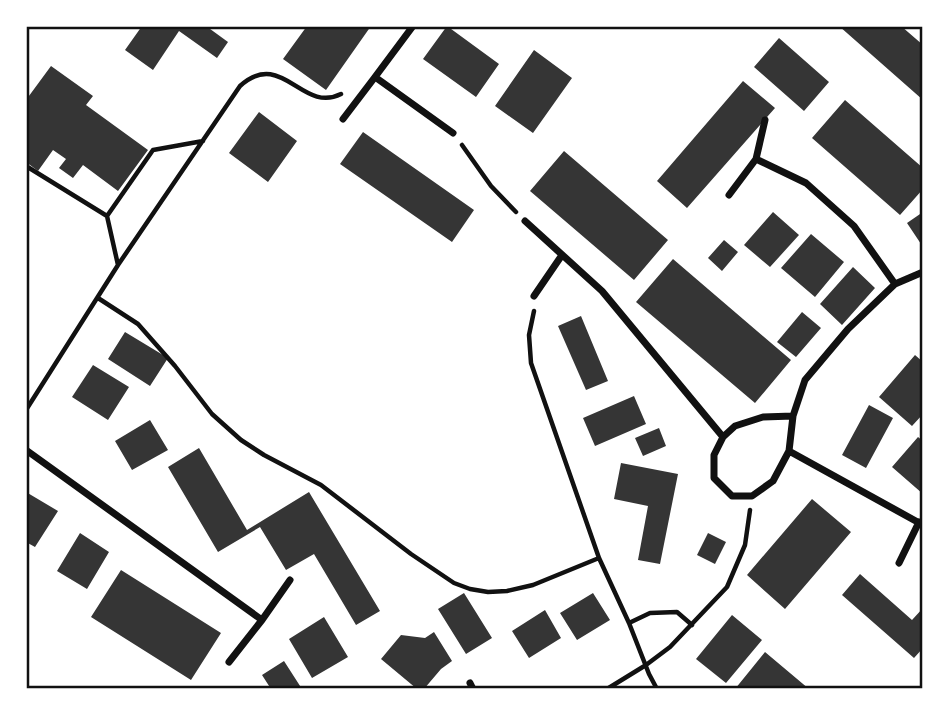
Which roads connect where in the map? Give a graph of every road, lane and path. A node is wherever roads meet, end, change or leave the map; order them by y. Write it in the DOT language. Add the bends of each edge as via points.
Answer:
graph roads {
  1 [pos="413,26"];
  2 [pos="376,77"];
  3 [pos="361,95"];
  4 [pos="343,119"];
  5 [pos="765,121"];
  6 [pos="453,133"];
  7 [pos="203,141"];
  8 [pos="756,159"];
  9 [pos="26,166"];
  10 [pos="729,195"];
  11 [pos="107,216"];
  12 [pos="525,221"];
  13 [pos="562,255"];
  14 [pos="118,265"];
  15 [pos="923,272"];
  16 [pos="895,284"];
  17 [pos="534,296"];
  18 [pos="98,298"];
  19 [pos="26,410"];
  20 [pos="793,416"];
  21 [pos="723,437"];
  22 [pos="26,450"];
  23 [pos="789,452"];
  24 [pos="752,496"];
  25 [pos="921,524"];
  26 [pos="599,558"];
  27 [pos="899,563"];
  28 [pos="290,580"];
  29 [pos="262,620"];
  30 [pos="629,623"];
  31 [pos="692,625"];
  32 [pos="229,662"];
  33 [pos="646,665"];
  34 [pos="607,689"];
  35 [pos="657,689"];
  1 -- 2 [label="street"];
  2 -- 3 [label="street"];
  2 -- 6 [label="street"];
  3 -- 4 [label="street"];
  3 -- 7 [label="path" via="348,90 333,98 318,96 271,73 260,73 240,86"];
  5 -- 8 [label="street"];
  6 -- 12 [label="path" via="491,186"];
  7 -- 11 [label="path" via="153,150"];
  7 -- 14 [label="path"];
  8 -- 10 [label="street"];
  8 -- 16 [label="street" via="806,183 854,226"];
  9 -- 11 [label="path"];
  11 -- 14 [label="path"];
  12 -- 13 [label="street"];
  13 -- 17 [label="street"];
  13 -- 21 [label="street" via="602,291"];
  14 -- 18 [label="path"];
  15 -- 16 [label="street"];
  16 -- 20 [label="street" via="848,329 805,380"];
  17 -- 26 [label="path" via="531,363"];
  18 -- 19 [label="path"];
  18 -- 26 [label="path" via="138,324 212,414 242,440 321,485 454,583 488,592 507,591"];
  20 -- 21 [label="street" via="763,417 735,426"];
  20 -- 23 [label="street"];
  21 -- 24 [label="street" via="714,455 714,478 732,496"];
  22 -- 29 [label="street"];
  23 -- 24 [label="street" via="773,481"];
  23 -- 25 [label="street"];
  24 -- 31 [label="path" via="745,545 727,587"];
  25 -- 27 [label="street"];
  26 -- 30 [label="path"];
  28 -- 29 [label="street"];
  29 -- 32 [label="street"];
  30 -- 31 [label="path" via="650,613 677,612"];
  30 -- 33 [label="path"];
  31 -- 33 [label="path"];
  33 -- 34 [label="path"];
  33 -- 35 [label="path"];
}
